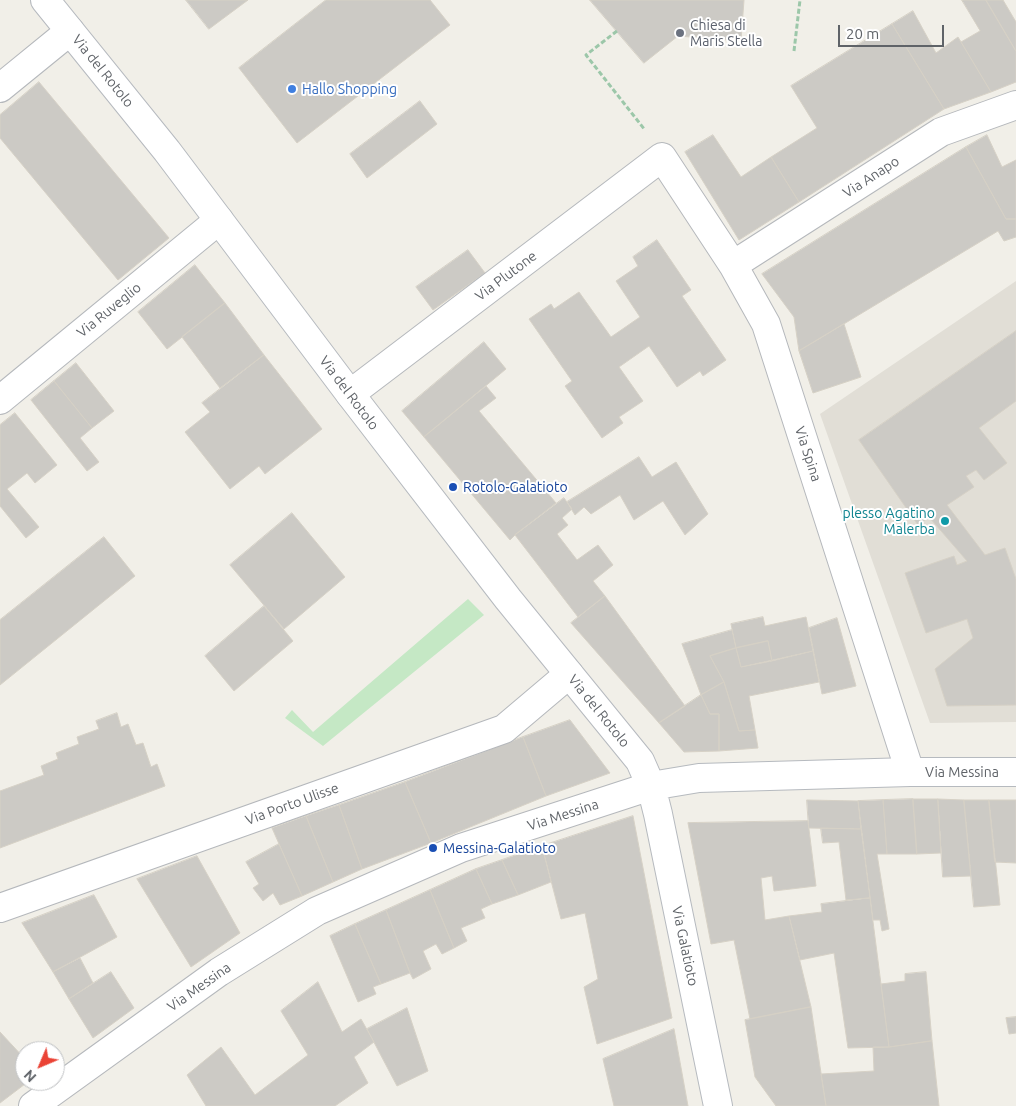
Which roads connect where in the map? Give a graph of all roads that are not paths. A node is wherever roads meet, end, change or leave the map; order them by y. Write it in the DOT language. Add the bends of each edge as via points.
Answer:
graph roads {
  1 [pos="45,0"];
  2 [pos="70,31"];
  3 [pos="0,88"];
  4 [pos="1016,105"];
  5 [pos="662,156"];
  6 [pos="219,220"];
  7 [pos="733,265"];
  8 [pos="350,394"];
  9 [pos="0,400"];
  10 [pos="569,674"];
  11 [pos="910,772"];
  12 [pos="1016,772"];
  13 [pos="651,786"];
  14 [pos="0,908"];
  15 [pos="33,1106"];
  16 [pos="718,1106"];
  1 -- 2 [label="street, Via del Rotolo"];
  2 -- 3 [label="street"];
  2 -- 6 [label="street, Via del Rotolo"];
  4 -- 7 [label="street, Via Anapo" via="941,132"];
  5 -- 7 [label="street, Via Spina"];
  5 -- 8 [label="street, Via Plutone"];
  6 -- 8 [label="street, Via del Rotolo"];
  6 -- 9 [label="street, Via Ruveglio"];
  7 -- 11 [label="street, Via Spina" via="766,324"];
  8 -- 10 [label="street, Via del Rotolo"];
  10 -- 13 [label="street, Via del Rotolo" via="640,761"];
  10 -- 14 [label="street, Via Porto Ulisse" via="504,729"];
  11 -- 12 [label="street, Via Messina"];
  11 -- 13 [label="street, Via Messina" via="699,778"];
  13 -- 15 [label="street, Via Messina" via="461,848 317,911 219,972"];
  13 -- 16 [label="street, Via Galatioto"];
}
